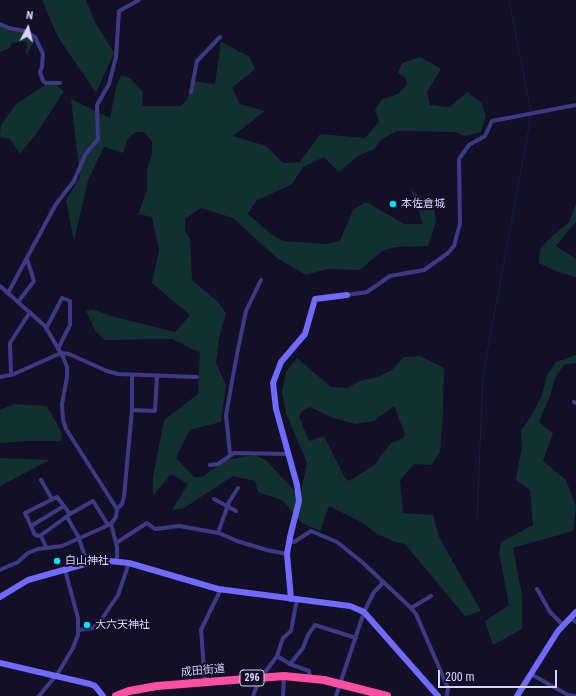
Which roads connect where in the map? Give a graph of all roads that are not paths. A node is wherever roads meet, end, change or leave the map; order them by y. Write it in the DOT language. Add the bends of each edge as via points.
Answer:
graph roads {
  1 [pos="139,0"];
  2 [pos="0,24"];
  3 [pos="220,37"];
  4 [pos="60,83"];
  5 [pos="191,92"];
  6 [pos="576,105"];
  7 [pos="27,259"];
  8 [pos="261,280"];
  9 [pos="0,286"];
  10 [pos="8,293"];
  11 [pos="347,295"];
  12 [pos="18,302"];
  13 [pos="30,312"];
  14 [pos="46,329"];
  15 [pos="59,351"];
  16 [pos="11,375"];
  17 [pos="132,375"];
  18 [pos="157,376"];
  19 [pos="0,377"];
  20 [pos="197,377"];
  21 [pos="132,410"];
  22 [pos="230,454"];
  23 [pos="289,454"];
  24 [pos="210,465"];
  25 [pos="41,480"];
  26 [pos="238,488"];
  27 [pos="52,499"];
  28 [pos="214,499"];
  29 [pos="64,506"];
  30 [pos="228,506"];
  31 [pos="117,509"];
  32 [pos="236,511"];
  33 [pos="69,515"];
  34 [pos="109,524"];
  35 [pos="31,526"];
  36 [pos="218,532"];
  37 [pos="41,536"];
  38 [pos="79,539"];
  39 [pos="289,541"];
  40 [pos="116,543"];
  41 [pos="46,548"];
  42 [pos="287,554"];
  43 [pos="87,562"];
  44 [pos="117,562"];
  45 [pos="129,563"];
  46 [pos="0,570"];
  47 [pos="65,570"];
  48 [pos="384,582"];
  49 [pos="221,589"];
  50 [pos="537,589"];
  51 [pos="431,596"];
  52 [pos="0,597"];
  53 [pos="294,599"];
  54 [pos="411,608"];
  55 [pos="364,612"];
  56 [pos="576,612"];
  57 [pos="570,617"];
  58 [pos="576,622"];
  59 [pos="563,624"];
  60 [pos="79,630"];
  61 [pos="356,638"];
  62 [pos="277,656"];
  63 [pos="0,663"];
  64 [pos="290,664"];
  65 [pos="266,671"];
  66 [pos="531,674"];
  67 [pos="56,675"];
  68 [pos="284,676"];
  69 [pos="310,678"];
  70 [pos="205,682"];
  71 [pos="258,683"];
  72 [pos="341,684"];
  73 [pos="378,695"];
  74 [pos="39,696"];
  75 [pos="103,696"];
  76 [pos="116,696"];
  77 [pos="253,696"];
  78 [pos="283,696"];
  79 [pos="336,696"];
  80 [pos="387,696"];
  81 [pos="438,696"];
  82 [pos="447,696"];
  83 [pos="518,696"];
  84 [pos="576,696"];
  1 -- 7 [label="street" via="119,11 116,57 108,84 97,105 98,139 85,155 74,181 56,204"];
  2 -- 4 [label="street" via="25,31 35,37 43,54 40,72 43,81"];
  3 -- 5 [label="street" via="197,61"];
  6 -- 11 [label="street" via="492,121 485,136 469,145 459,159 460,224 454,246 424,270 390,276 367,292"];
  7 -- 10 [label="street"];
  7 -- 12 [label="street" via="34,281"];
  8 -- 22 [label="street" via="246,311 226,415"];
  9 -- 10 [label="street"];
  10 -- 12 [label="street"];
  11 -- 23 [label="street" via="315,299 305,334 286,354 276,371 273,383 274,402"];
  12 -- 13 [label="street"];
  13 -- 14 [label="street"];
  13 -- 16 [label="street" via="10,343"];
  14 -- 15 [label="street"];
  14 -- 15 [label="street" via="62,298 70,301 70,325"];
  15 -- 16 [label="street"];
  15 -- 17 [label="street" via="106,371"];
  15 -- 31 [label="street" via="67,367 62,413 64,425"];
  16 -- 19 [label="street"];
  17 -- 18 [label="street"];
  17 -- 21 [label="street"];
  18 -- 20 [label="street"];
  18 -- 21 [label="street" via="155,411"];
  21 -- 31 [label="street" via="124,497"];
  22 -- 23 [label="street"];
  22 -- 24 [label="street" via="218,464"];
  23 -- 39 [label="street" via="299,501"];
  25 -- 27 [label="street"];
  26 -- 30 [label="street"];
  27 -- 29 [label="street" via="57,497"];
  27 -- 35 [label="street" via="25,513"];
  28 -- 30 [label="street"];
  29 -- 33 [label="street"];
  29 -- 35 [label="street"];
  30 -- 32 [label="street"];
  30 -- 36 [label="street"];
  31 -- 34 [label="street" via="116,517"];
  33 -- 34 [label="street" via="93,501"];
  33 -- 37 [label="street"];
  33 -- 38 [label="street"];
  34 -- 38 [label="street"];
  34 -- 40 [label="street"];
  35 -- 37 [label="street" via="35,536"];
  36 -- 40 [label="street" via="179,526 156,529 147,523"];
  36 -- 42 [label="street" via="252,546"];
  37 -- 41 [label="street"];
  38 -- 41 [label="street" via="62,546"];
  38 -- 43 [label="street"];
  39 -- 42 [label="street"];
  39 -- 48 [label="street" via="294,542 314,531 338,543"];
  40 -- 44 [label="street"];
  41 -- 46 [label="street" via="28,553 18,562"];
  42 -- 53 [label="street"];
  43 -- 44 [label="street"];
  43 -- 47 [label="street"];
  44 -- 45 [label="street"];
  45 -- 49 [label="street"];
  45 -- 60 [label="street" via="118,595 101,620 92,628"];
  47 -- 52 [label="street" via="28,580"];
  47 -- 60 [label="street"];
  48 -- 54 [label="street"];
  48 -- 55 [label="street" via="374,592"];
  49 -- 53 [label="street"];
  49 -- 70 [label="street" via="201,630"];
  50 -- 59 [label="street" via="550,612"];
  51 -- 54 [label="street"];
  53 -- 55 [label="street" via="350,606"];
  53 -- 62 [label="street" via="291,631 284,638"];
  54 -- 82 [label="street" via="416,614 448,688"];
  55 -- 61 [label="street"];
  55 -- 81 [label="street"];
  56 -- 57 [label="street"];
  57 -- 58 [label="street"];
  57 -- 59 [label="street"];
  59 -- 66 [label="street"];
  60 -- 67 [label="street" via="74,648"];
  61 -- 64 [label="street" via="315,625 303,648"];
  61 -- 72 [label="street"];
  62 -- 64 [label="street"];
  62 -- 65 [label="street"];
  63 -- 67 [label="street"];
  64 -- 69 [label="street" via="309,671"];
  66 -- 83 [label="street"];
  66 -- 84 [label="street" via="568,696"];
  67 -- 74 [label="street"];
  67 -- 75 [label="street" via="95,686"];
  68 -- 69 [label="highway, 成田街道 / 296"];
  68 -- 70 [label="highway, 成田街道 / 296"];
  68 -- 78 [label="street"];
  69 -- 72 [label="highway, 成田街道 / 296"];
  70 -- 76 [label="highway, 成田街道 / 296" via="157,686"];
  71 -- 77 [label="street"];
  72 -- 73 [label="highway, 成田街道 / 296"];
  72 -- 79 [label="street"];
  73 -- 80 [label="highway, 成田街道 / 296"];
}
